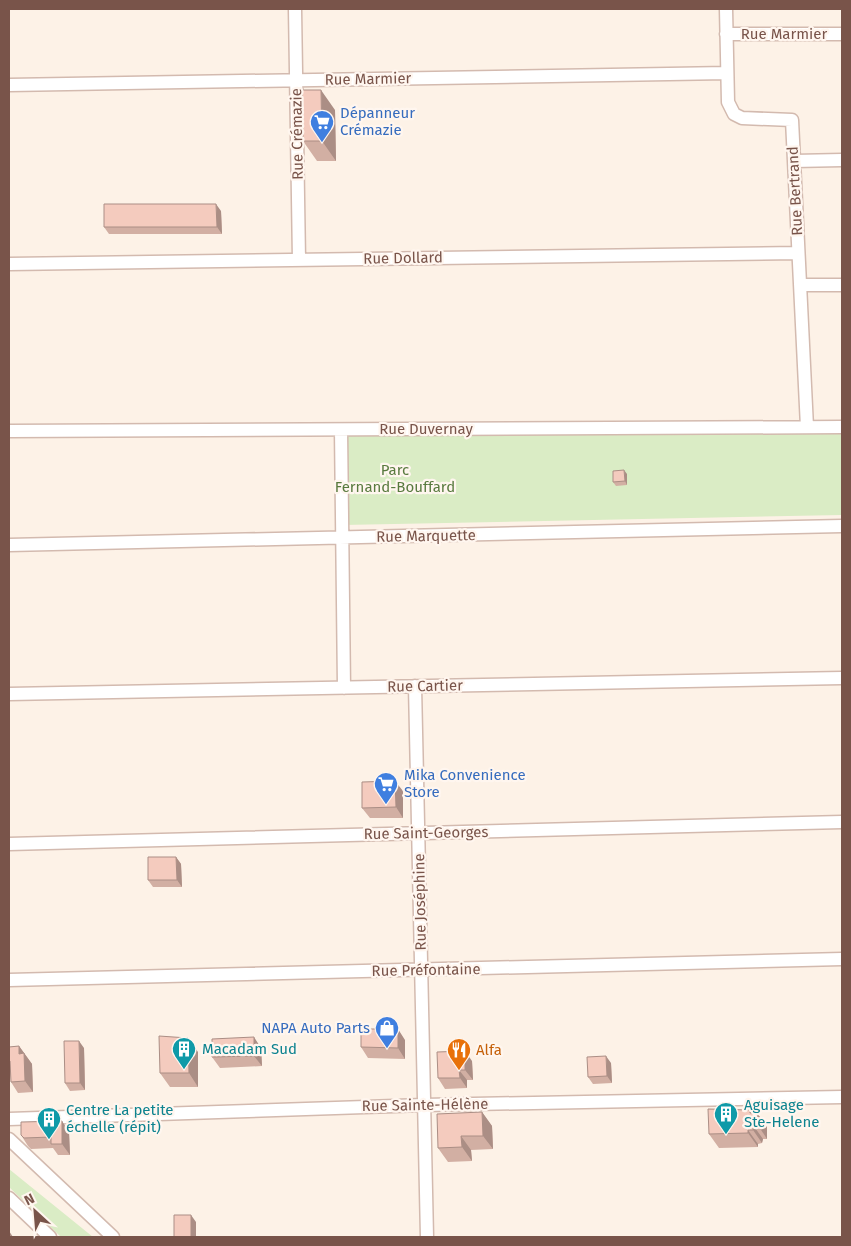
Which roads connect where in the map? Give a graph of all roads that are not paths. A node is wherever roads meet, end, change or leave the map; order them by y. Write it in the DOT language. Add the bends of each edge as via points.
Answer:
graph roads {
  1 [pos="295,9"];
  2 [pos="726,9"];
  3 [pos="726,34"];
  4 [pos="842,34"];
  5 [pos="727,73"];
  6 [pos="296,80"];
  7 [pos="9,84"];
  8 [pos="842,160"];
  9 [pos="794,161"];
  10 [pos="798,252"];
  11 [pos="299,260"];
  12 [pos="9,264"];
  13 [pos="800,285"];
  14 [pos="842,285"];
  15 [pos="806,427"];
  16 [pos="842,427"];
  17 [pos="341,430"];
  18 [pos="9,432"];
  19 [pos="842,526"];
  20 [pos="342,538"];
  21 [pos="9,544"];
  22 [pos="842,678"];
  23 [pos="415,686"];
  24 [pos="344,688"];
  25 [pos="9,694"];
  26 [pos="842,822"];
  27 [pos="418,833"];
  28 [pos="9,844"];
  29 [pos="842,959"];
  30 [pos="421,970"];
  31 [pos="9,980"];
  32 [pos="842,1097"];
  33 [pos="424,1105"];
  34 [pos="9,1118"];
  35 [pos="9,1139"];
  36 [pos="9,1198"];
  37 [pos="50,1237"];
  38 [pos="113,1237"];
  39 [pos="427,1237"];
  1 -- 6 [label="street, Rue Crémazie"];
  2 -- 3 [label="street, Rue Bertrand"];
  3 -- 4 [label="street, Rue Marmier"];
  3 -- 5 [label="street, Rue Bertrand"];
  5 -- 6 [label="street, Rue Marmier"];
  5 -- 9 [label="street, Rue Bertrand" via="728,102 734,114 742,118 792,120"];
  6 -- 7 [label="street, Rue Marmier"];
  6 -- 11 [label="street, Rue Crémazie"];
  8 -- 9 [label="street"];
  9 -- 10 [label="street, Rue Bertrand"];
  10 -- 11 [label="street, Rue Dollard"];
  10 -- 13 [label="street, Rue Bertrand"];
  11 -- 12 [label="street, Rue Dollard"];
  13 -- 14 [label="street"];
  13 -- 15 [label="street, Rue Bertrand"];
  15 -- 16 [label="street, Rue Duvernay"];
  15 -- 17 [label="street, Rue Duvernay"];
  17 -- 18 [label="street, Rue Duvernay"];
  17 -- 20 [label="street"];
  19 -- 20 [label="street, Rue Marquette"];
  20 -- 21 [label="street, Rue Marquette"];
  20 -- 24 [label="street"];
  22 -- 23 [label="street, Rue Cartier"];
  23 -- 24 [label="street, Rue Cartier"];
  23 -- 27 [label="street, Rue Joséphine"];
  24 -- 25 [label="street, Rue Cartier"];
  26 -- 27 [label="street, Rue Saint-Georges"];
  27 -- 28 [label="street, Rue Saint-Georges"];
  27 -- 30 [label="street, Rue Joséphine"];
  29 -- 30 [label="street, Rue Préfontaine"];
  30 -- 31 [label="street, Rue Préfontaine"];
  30 -- 33 [label="street, Rue Joséphine"];
  32 -- 33 [label="street, Rue Sainte-Hélène"];
  33 -- 34 [label="street, Rue Sainte-Hélène"];
  33 -- 39 [label="street, Rue Joséphine"];
  35 -- 38 [label="street"];
  36 -- 37 [label="street"];
}
